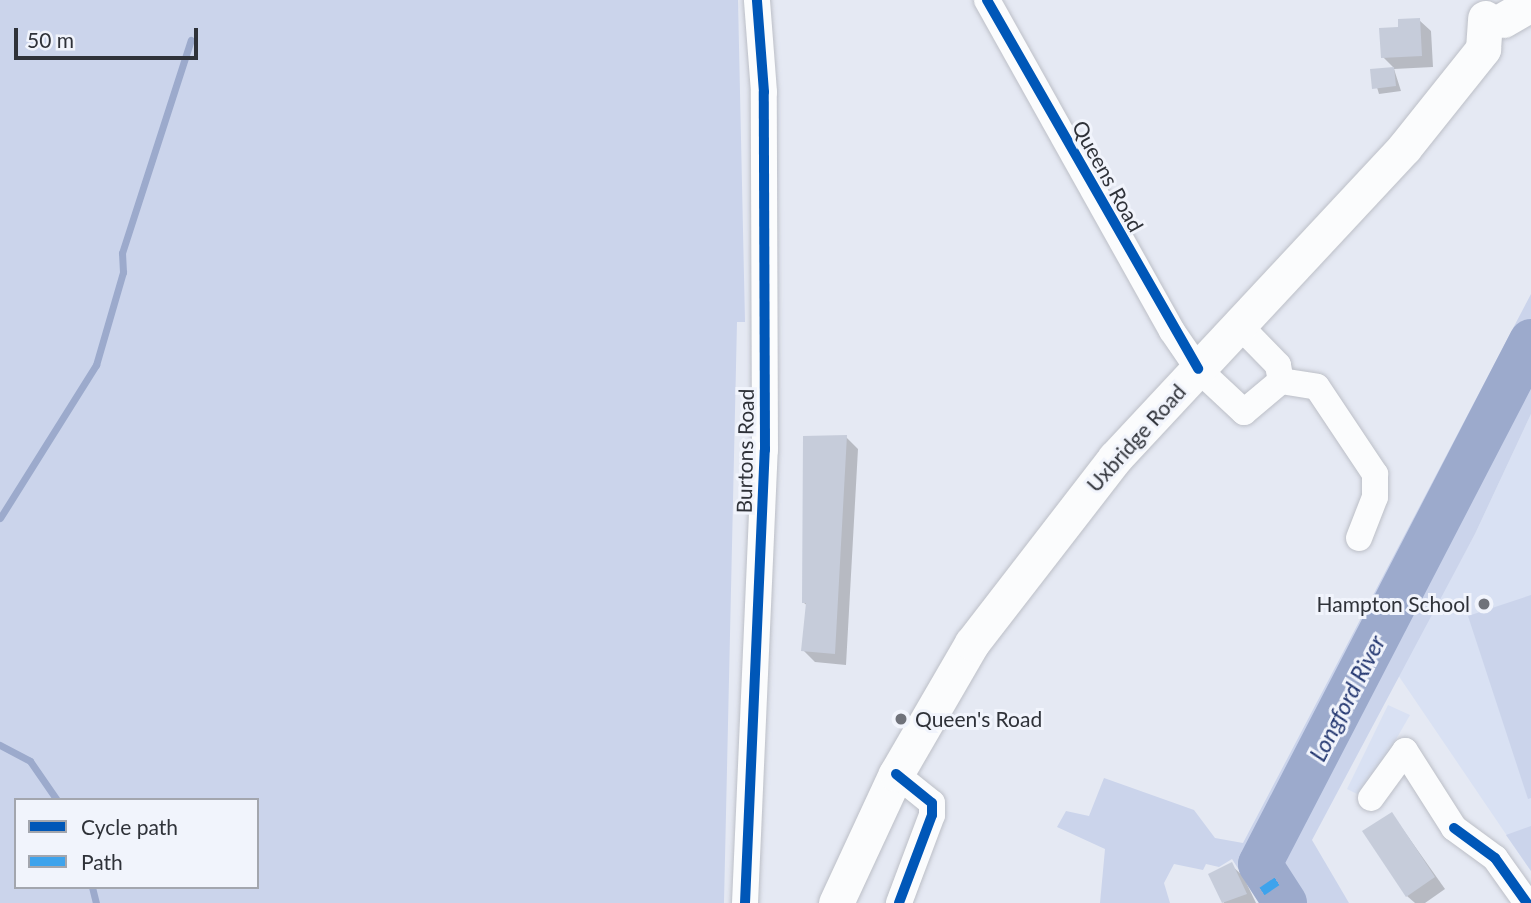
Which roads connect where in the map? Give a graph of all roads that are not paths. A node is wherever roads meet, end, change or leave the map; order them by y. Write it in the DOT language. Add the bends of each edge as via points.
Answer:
graph roads {
  1 [pos="757,0"];
  2 [pos="987,0"];
  3 [pos="1495,14"];
  4 [pos="1240,326"];
  5 [pos="1198,369"];
  6 [pos="1281,381"];
  7 [pos="1359,538"];
  8 [pos="897,774"];
  9 [pos="1371,798"];
  10 [pos="745,903"];
  11 [pos="836,903"];
  12 [pos="899,903"];
  13 [pos="1527,903"];
  1 -- 10 [label="street, Burtons Road" via="764,92 765,450"];
  2 -- 5 [label="street, Queens Road" via="1172,331"];
  3 -- 4 [label="main road, Uxbridge Road" via="1483,49 1404,148"];
  4 -- 5 [label="main road, Uxbridge Road"];
  4 -- 6 [label="street" via="1278,365"];
  5 -- 6 [label="street, Queens Road" via="1244,412"];
  5 -- 8 [label="main road, Uxbridge Road" via="1115,458 972,643"];
  6 -- 7 [label="street" via="1317,387 1370,466 1375,497"];
  8 -- 11 [label="main road, Uxbridge Road"];
  8 -- 12 [label="street" via="932,803 932,815"];
  9 -- 13 [label="street" via="1405,751 1454,828 1495,858"];
}
